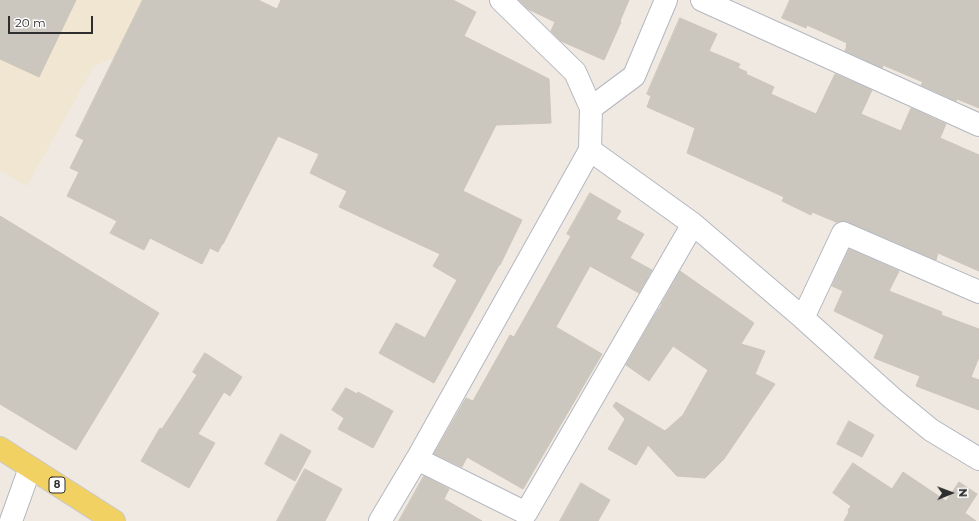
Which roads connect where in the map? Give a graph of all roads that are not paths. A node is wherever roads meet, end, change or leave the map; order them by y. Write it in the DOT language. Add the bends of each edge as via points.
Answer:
graph roads {
  1 [pos="501,0"];
  2 [pos="666,0"];
  3 [pos="702,0"];
  4 [pos="591,108"];
  5 [pos="979,124"];
  6 [pos="590,150"];
  7 [pos="693,224"];
  8 [pos="979,292"];
  9 [pos="803,318"];
  10 [pos="0,448"];
  11 [pos="417,459"];
  12 [pos="979,459"];
  13 [pos="30,468"];
  14 [pos="11,521"];
  15 [pos="114,521"];
  16 [pos="380,521"];
  1 -- 4 [label="street" via="575,72"];
  2 -- 4 [label="street" via="634,76"];
  3 -- 5 [label="street"];
  4 -- 6 [label="street"];
  6 -- 7 [label="street"];
  6 -- 11 [label="street"];
  7 -- 9 [label="street"];
  7 -- 11 [label="street" via="526,513"];
  8 -- 9 [label="street" via="843,233"];
  9 -- 12 [label="street" via="931,430"];
  10 -- 13 [label="main road, 8"];
  11 -- 16 [label="street"];
  13 -- 14 [label="street"];
  13 -- 15 [label="main road, 8"];
}
